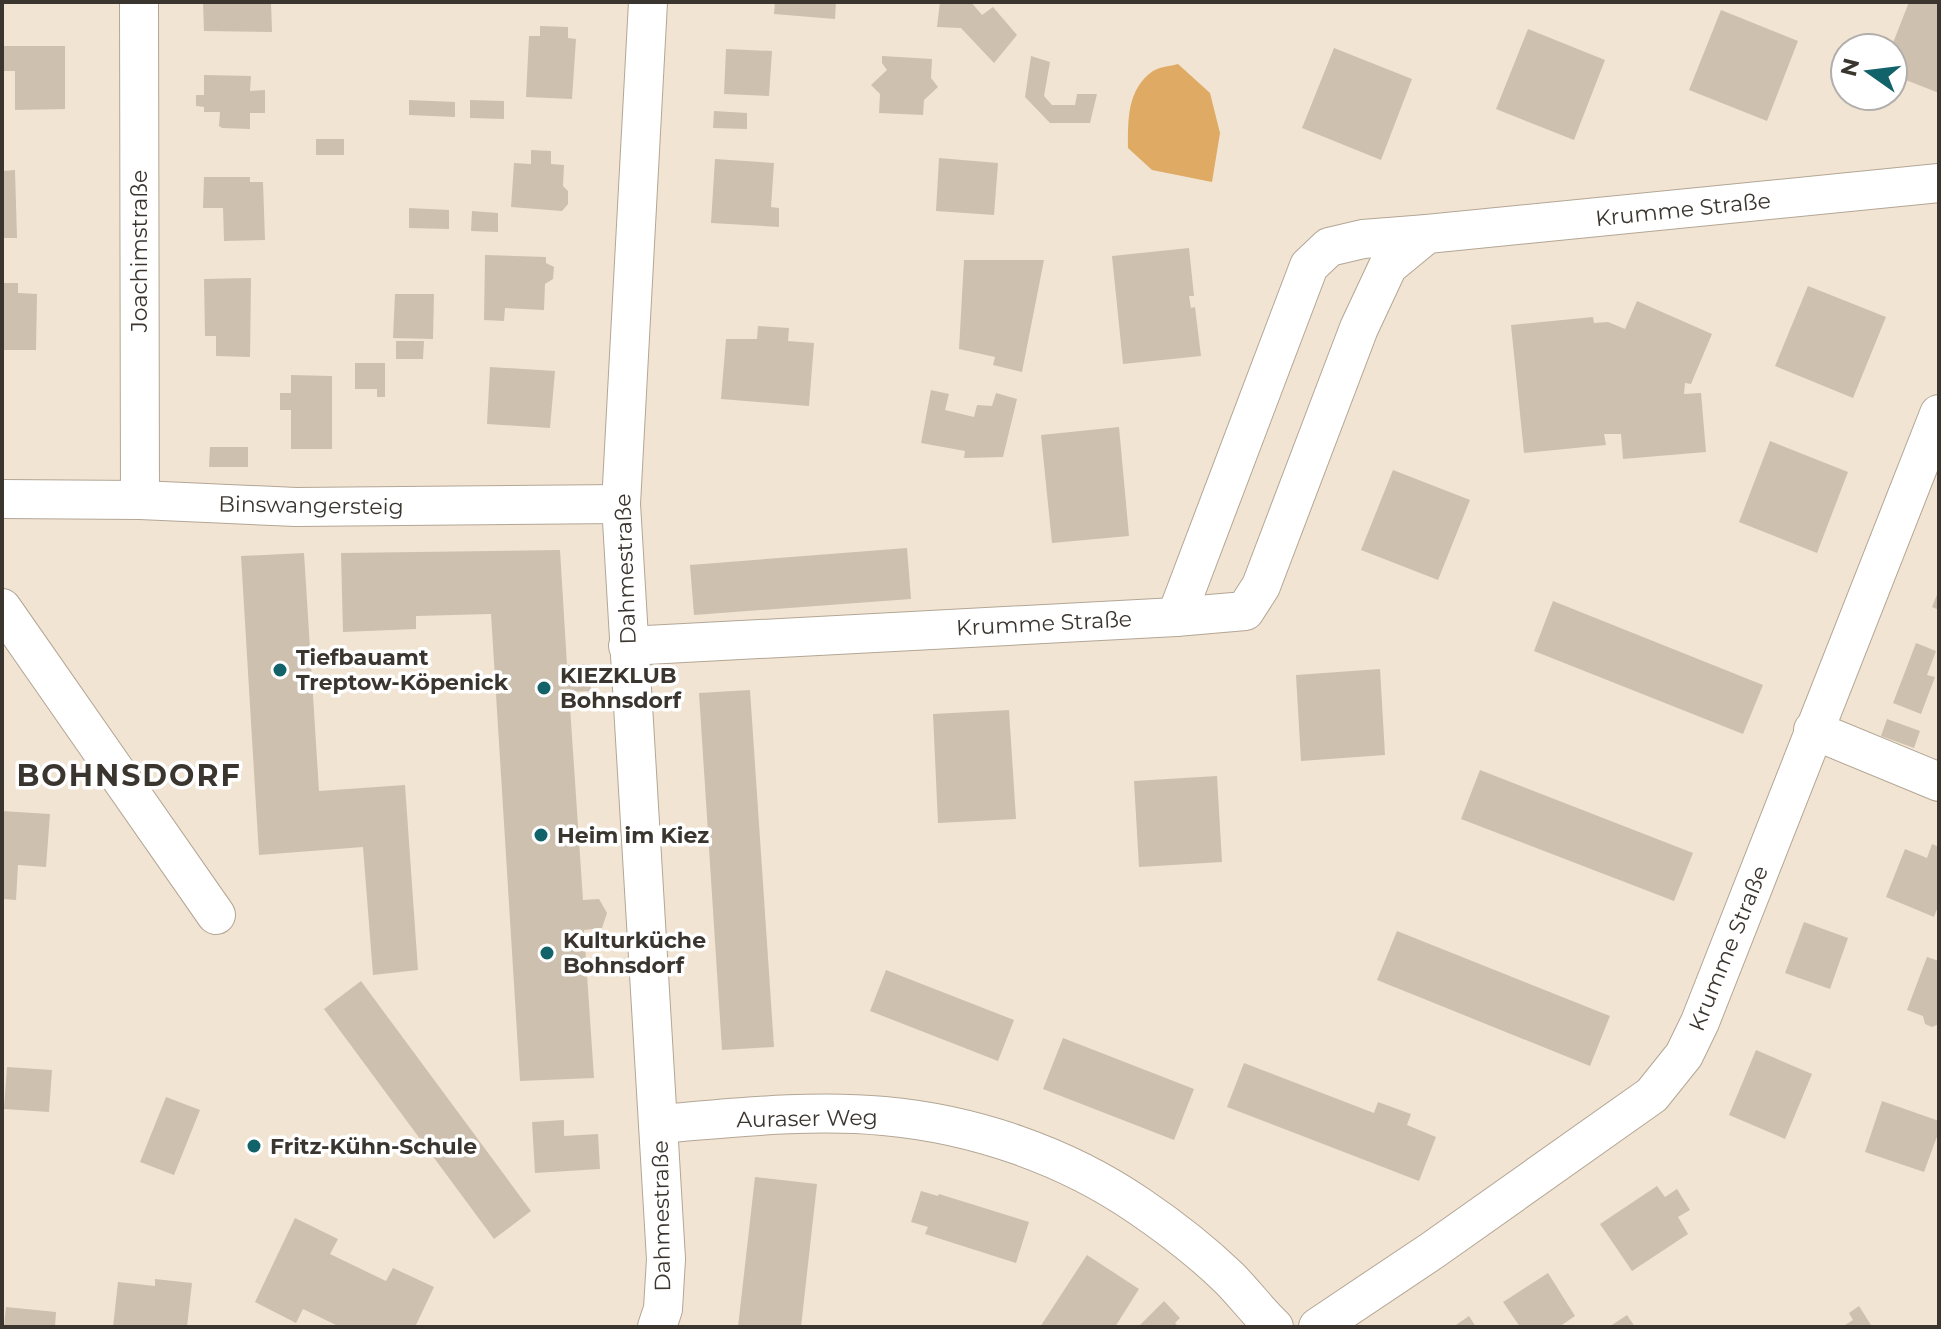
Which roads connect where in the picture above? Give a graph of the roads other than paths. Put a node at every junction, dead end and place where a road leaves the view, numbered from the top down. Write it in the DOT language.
graph roads {
  1 [pos="139,2"];
  2 [pos="648,2"];
  3 [pos="1939,183"];
  4 [pos="1427,234"];
  5 [pos="1939,414"];
  6 [pos="2,499"];
  7 [pos="140,500"];
  8 [pos="621,504"];
  9 [pos="2,608"];
  10 [pos="1176,617"];
  11 [pos="628,646"];
  12 [pos="1813,730"];
  13 [pos="1939,782"];
  14 [pos="216,915"];
  15 [pos="659,1124"];
  16 [pos="657,1327"];
  17 [pos="1274,1327"];
  18 [pos="1318,1327"];
  1 -- 7 [label="street, Joachimstraße"];
  2 -- 8 [label="street, Dahmestraße"];
  3 -- 4 [label="street, Krumme Straße"];
  4 -- 10 [label="street, Krumme Straße"];
  4 -- 10 [label="street, Krumme Straße"];
  5 -- 12 [label="street, Krumme Straße"];
  6 -- 7 [label="street, Binswangersteig"];
  7 -- 8 [label="street, Binswangersteig"];
  8 -- 11 [label="street, Dahmestraße"];
  9 -- 14 [label="street"];
  10 -- 11 [label="street, Krumme Straße"];
  11 -- 15 [label="street, Dahmestraße"];
  12 -- 13 [label="street"];
  12 -- 18 [label="street, Krumme Straße"];
  15 -- 16 [label="street, Dahmestraße"];
  15 -- 17 [label="street, Auraser Weg"];
}
